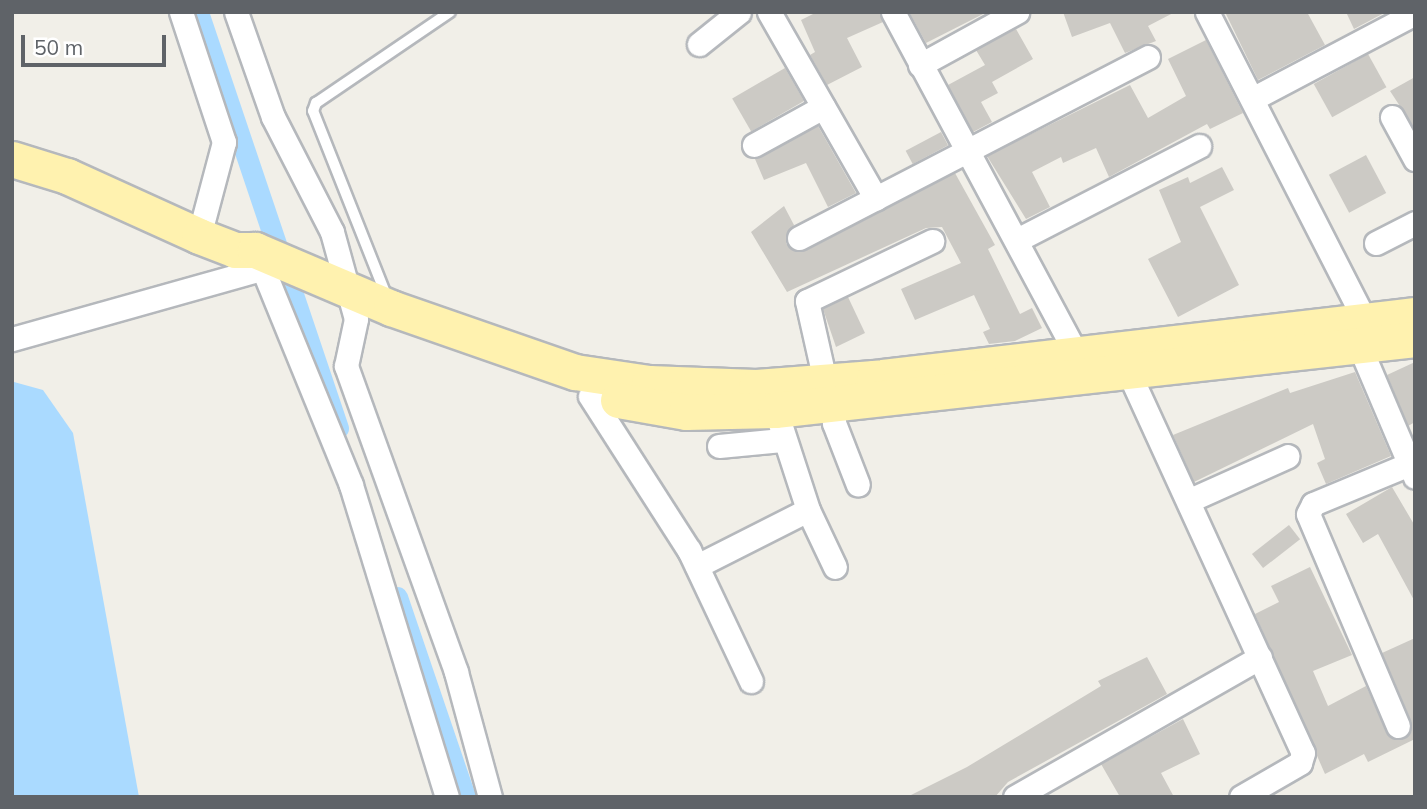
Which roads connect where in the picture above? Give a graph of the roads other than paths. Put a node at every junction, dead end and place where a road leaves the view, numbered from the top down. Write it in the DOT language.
graph roads {
  1 [pos="181,12"];
  2 [pos="236,12"];
  3 [pos="450,12"];
  4 [pos="738,12"];
  5 [pos="769,12"];
  6 [pos="893,12"];
  7 [pos="1017,12"];
  8 [pos="1207,12"];
  9 [pos="1415,13"];
  10 [pos="699,44"];
  11 [pos="1148,57"];
  12 [pos="920,65"];
  13 [pos="1254,98"];
  14 [pos="823,107"];
  15 [pos="1392,117"];
  16 [pos="754,145"];
  17 [pos="1199,146"];
  18 [pos="969,152"];
  19 [pos="12,159"];
  20 [pos="1415,159"];
  21 [pos="876,199"];
  22 [pos="1415,223"];
  23 [pos="199,236"];
  24 [pos="799,239"];
  25 [pos="1017,240"];
  26 [pos="932,241"];
  27 [pos="1376,243"];
  28 [pos="294,281"];
  29 [pos="391,307"];
  30 [pos="1415,315"];
  31 [pos="1367,337"];
  32 [pos="12,339"];
  33 [pos="1415,339"];
  34 [pos="1075,351"];
  35 [pos="1124,361"];
  36 [pos="613,392"];
  37 [pos="829,393"];
  38 [pos="775,412"];
  39 [pos="719,446"];
  40 [pos="1288,456"];
  41 [pos="1412,471"];
  42 [pos="858,485"];
  43 [pos="1190,500"];
  44 [pos="808,510"];
  45 [pos="697,566"];
  46 [pos="835,567"];
  47 [pos="1260,657"];
  48 [pos="751,681"];
  49 [pos="1398,726"];
  50 [pos="446,797"];
  51 [pos="491,797"];
  52 [pos="1015,797"];
  53 [pos="1241,797"];
  1 -- 23 [label="street"];
  2 -- 28 [label="street"];
  3 -- 29 [label="lane"];
  4 -- 10 [label="street"];
  5 -- 14 [label="street"];
  6 -- 12 [label="street"];
  7 -- 12 [label="street"];
  8 -- 13 [label="street"];
  9 -- 13 [label="street"];
  11 -- 18 [label="street"];
  12 -- 18 [label="street"];
  13 -- 31 [label="street"];
  14 -- 16 [label="street"];
  14 -- 21 [label="street"];
  15 -- 20 [label="street"];
  17 -- 25 [label="street"];
  18 -- 21 [label="street"];
  18 -- 25 [label="street"];
  19 -- 23 [label="main road"];
  21 -- 24 [label="street"];
  22 -- 27 [label="street"];
  23 -- 28 [label="main road"];
  25 -- 34 [label="street"];
  26 -- 37 [label="street"];
  28 -- 29 [label="main road"];
  28 -- 32 [label="street"];
  28 -- 36 [label="main road"];
  28 -- 50 [label="street"];
  28 -- 51 [label="street"];
  29 -- 36 [label="main road"];
  30 -- 31 [label="main road"];
  31 -- 33 [label="main road"];
  31 -- 35 [label="main road"];
  31 -- 41 [label="street"];
  34 -- 35 [label="main road"];
  34 -- 37 [label="main road"];
  35 -- 37 [label="main road"];
  35 -- 43 [label="street"];
  36 -- 38 [label="main road"];
  36 -- 45 [label="street"];
  37 -- 38 [label="main road"];
  37 -- 42 [label="street"];
  38 -- 39 [label="street"];
  38 -- 44 [label="street"];
  40 -- 43 [label="street"];
  41 -- 49 [label="street"];
  43 -- 47 [label="street"];
  44 -- 45 [label="street"];
  44 -- 46 [label="street"];
  45 -- 48 [label="street"];
  47 -- 52 [label="street"];
  47 -- 53 [label="street"];
}
